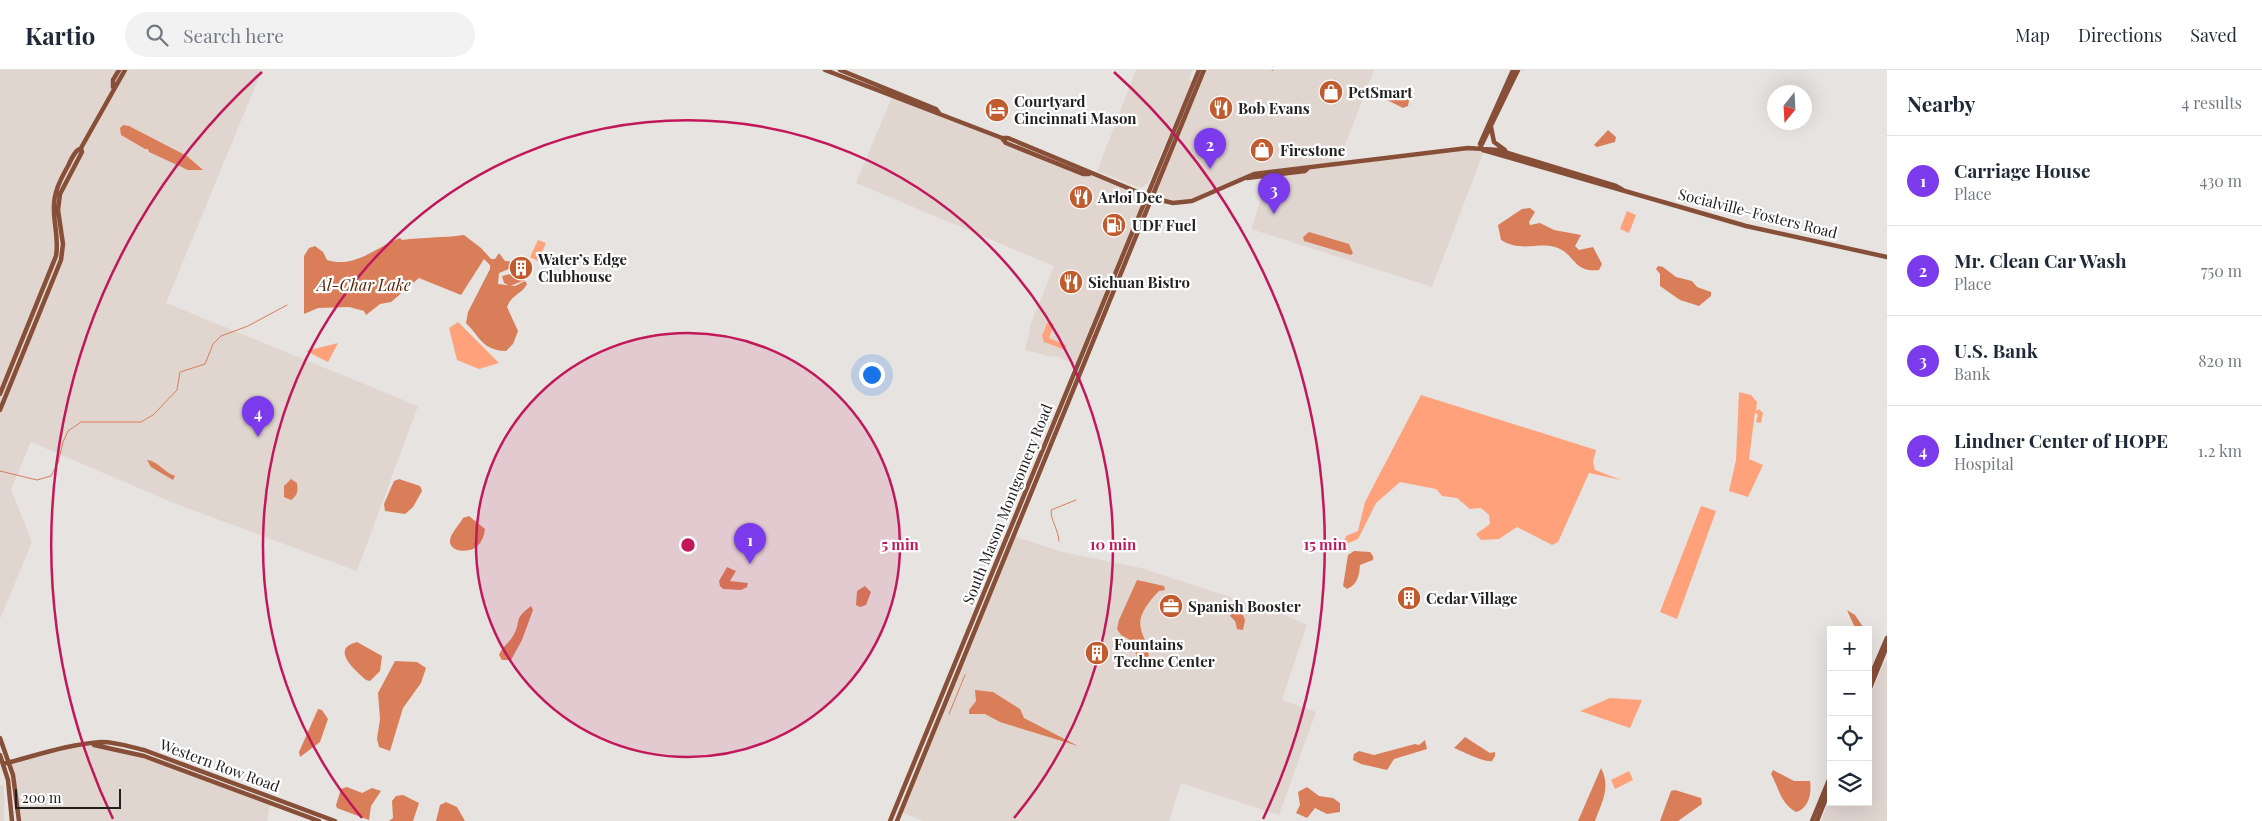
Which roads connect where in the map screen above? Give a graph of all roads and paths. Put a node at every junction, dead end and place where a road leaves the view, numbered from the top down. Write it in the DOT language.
graph roads {
  1 [pos="119,70"];
  2 [pos="125,70"];
  3 [pos="825,70"];
  4 [pos="840,70"];
  5 [pos="1199,70"];
  6 [pos="1204,70"];
  7 [pos="1513,70"];
  8 [pos="1518,70"];
  9 [pos="113,87"];
  10 [pos="939,113"];
  11 [pos="1492,125"];
  12 [pos="81,148"];
  13 [pos="1480,148"];
  14 [pos="1512,154"];
  15 [pos="1623,190"];
  16 [pos="1146,196"];
  17 [pos="1152,198"];
  18 [pos="1887,257"];
  19 [pos="0,394"];
  20 [pos="0,410"];
  21 [pos="1887,638"];
  22 [pos="1887,646"];
  23 [pos="1872,673"];
  24 [pos="1872,683"];
  25 [pos="0,738"];
  26 [pos="94,745"];
  27 [pos="0,755"];
  28 [pos="10,762"];
  29 [pos="3,764"];
  30 [pos="1827,785"];
  31 [pos="1827,796"];
  32 [pos="12,821"];
  33 [pos="18,821"];
  34 [pos="319,821"];
  35 [pos="335,821"];
  36 [pos="890,821"];
  37 [pos="897,821"];
  38 [pos="1812,821"];
  39 [pos="1817,821"];
  1 -- 9 [label="main road"];
  2 -- 9 [label="main road"];
  3 -- 10 [label="main road, Socialville–Fosters Road"];
  4 -- 10 [label="main road, Socialville–Fosters Road"];
  5 -- 16 [label="main road, South Mason Montgomery Road"];
  6 -- 17 [label="main road, South Mason Montgomery Road"];
  7 -- 13 [label="main road"];
  8 -- 11 [label="main road"];
  9 -- 12 [label="main road"];
  10 -- 16 [label="main road, Socialville–Fosters Road"];
  11 -- 13 [label="main road"];
  11 -- 14 [label="main road"];
  12 -- 19 [label="main road"];
  12 -- 20 [label="main road"];
  13 -- 14 [label="main road, Socialville–Fosters Road"];
  13 -- 15 [label="main road, Socialville–Fosters Road"];
  13 -- 17 [label="main road, Socialville–Fosters Road"];
  14 -- 15 [label="main road, Socialville–Fosters Road"];
  15 -- 18 [label="main road, Socialville–Fosters Road"];
  16 -- 17 [label="main road, Socialville–Fosters Road"];
  16 -- 36 [label="main road, South Mason Montgomery Road"];
  17 -- 37 [label="main road, South Mason Montgomery Road"];
  21 -- 23 [label="main road"];
  22 -- 24 [label="main road"];
  25 -- 28 [label="main road"];
  26 -- 28 [label="main road, Western Row Road"];
  26 -- 34 [label="main road, Western Row Road"];
  26 -- 35 [label="main road, Western Row Road"];
  27 -- 29 [label="main road"];
  28 -- 29 [label="main road, Western Row Road"];
  28 -- 33 [label="main road"];
  29 -- 32 [label="main road"];
  30 -- 38 [label="main road"];
  31 -- 39 [label="main road"];
}
